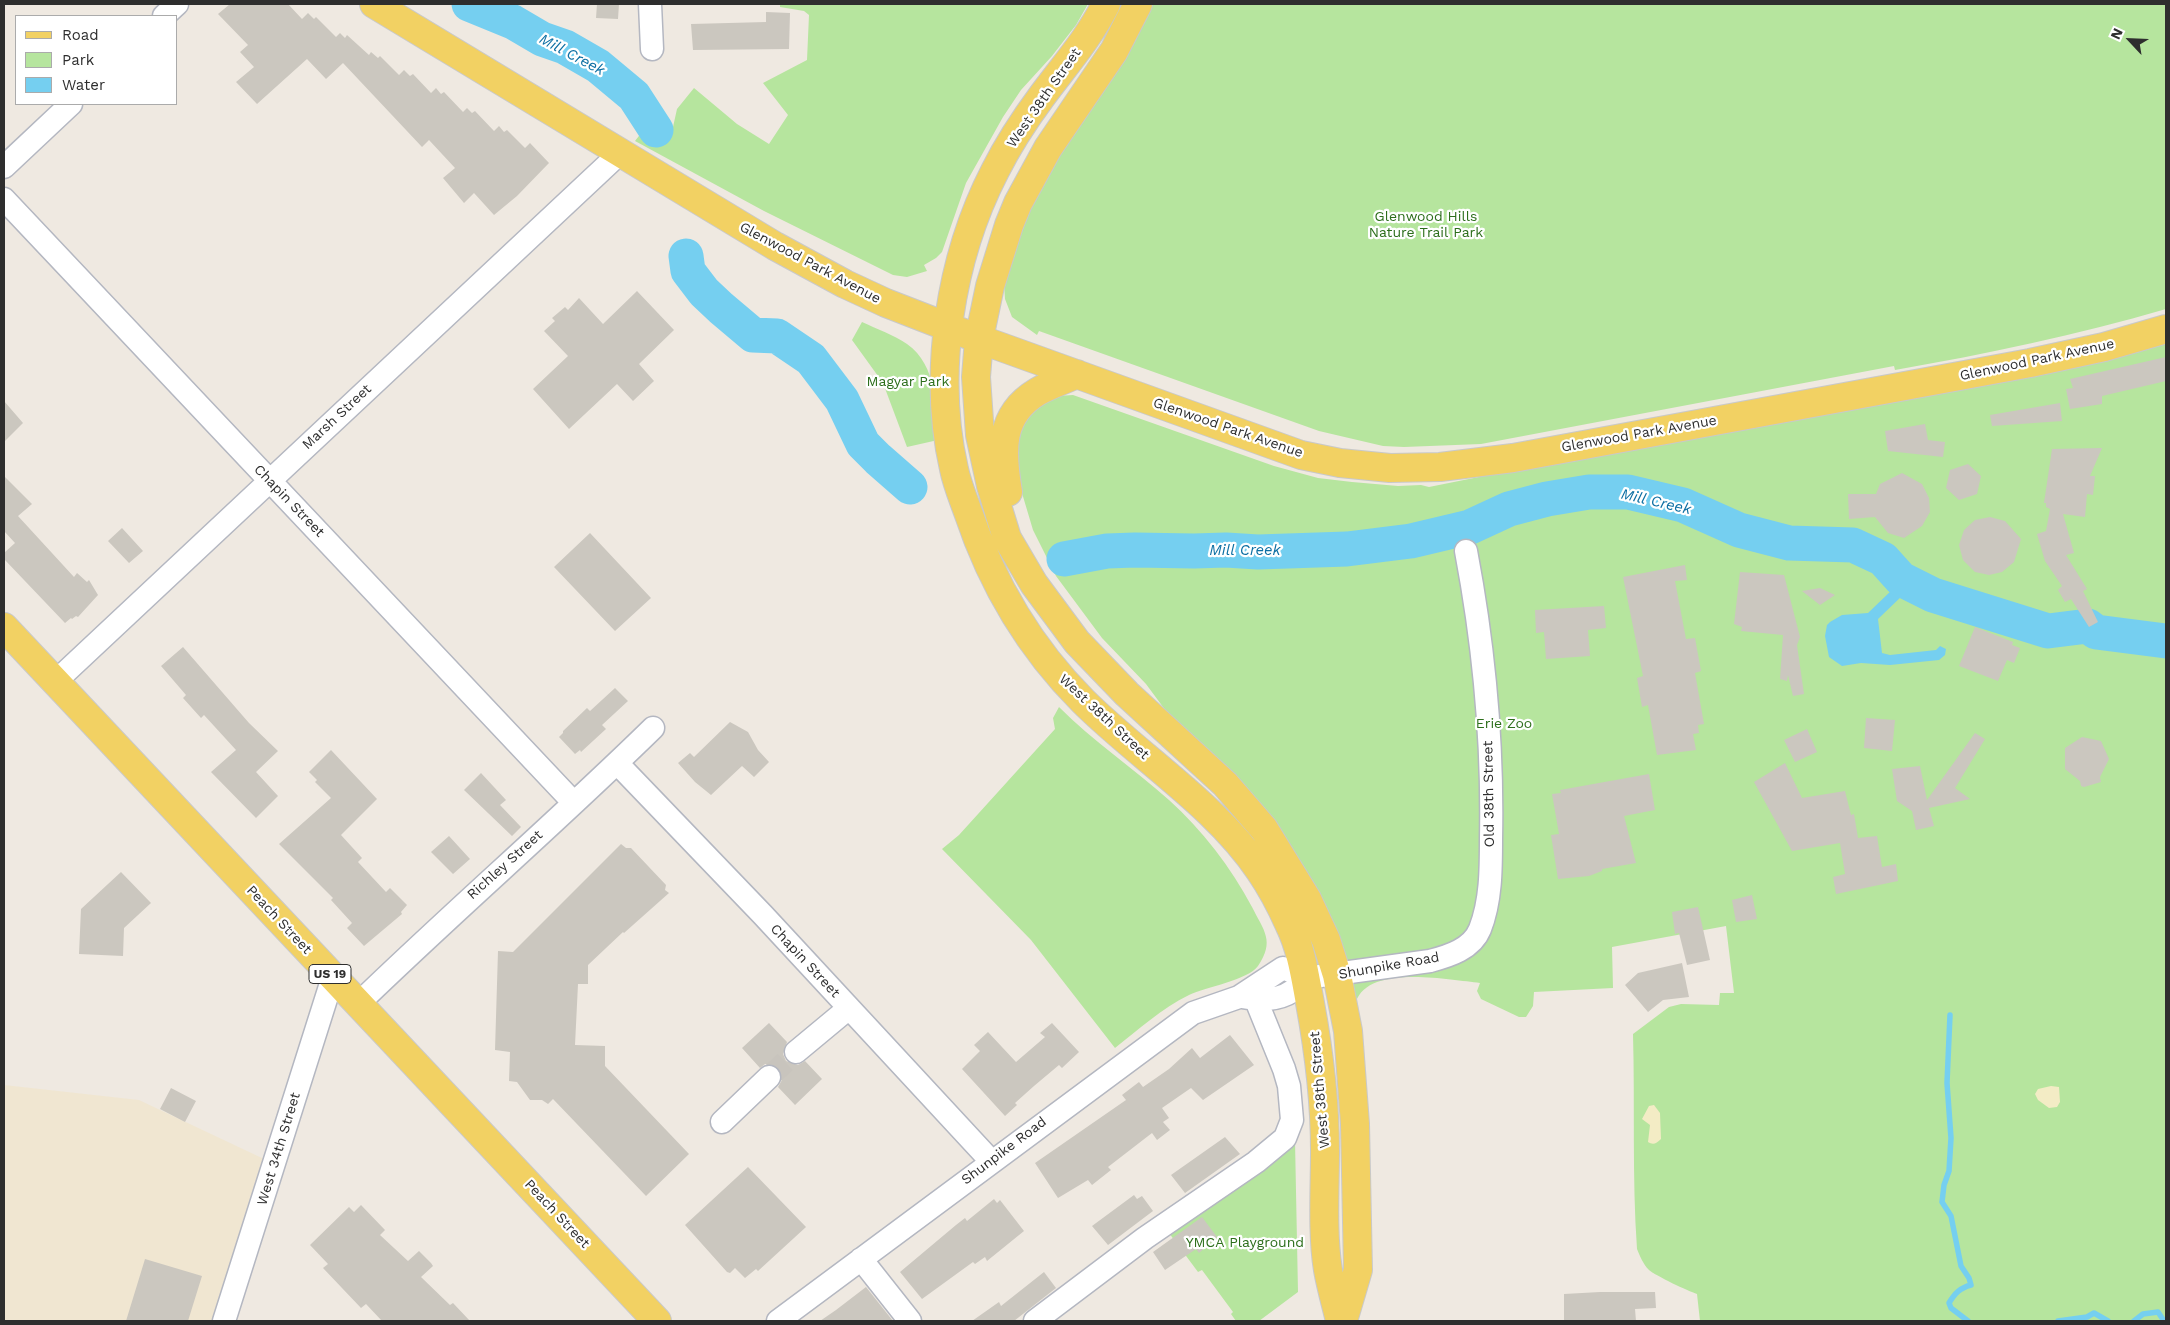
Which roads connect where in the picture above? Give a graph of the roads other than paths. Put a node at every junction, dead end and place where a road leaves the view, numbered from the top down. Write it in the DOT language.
graph roads {
  1 [pos="177,4"];
  2 [pos="374,4"];
  3 [pos="650,4"];
  4 [pos="1106,4"];
  5 [pos="1138,4"];
  6 [pos="165,15"];
  7 [pos="652,49"];
  8 [pos="70,105"];
  9 [pos="620,153"];
  10 [pos="4,166"];
  11 [pos="4,199"];
  12 [pos="949,328"];
  13 [pos="2166,329"];
  14 [pos="979,339"];
  15 [pos="1076,374"];
  16 [pos="993,434"];
  17 [pos="269,480"];
  18 [pos="1466,552"];
  19 [pos="4,627"];
  20 [pos="55,682"];
  21 [pos="653,728"];
  22 [pos="617,763"];
  23 [pos="574,803"];
  24 [pos="1470,944"];
  25 [pos="1337,975"];
  26 [pos="333,977"];
  27 [pos="1306,978"];
  28 [pos="1248,998"];
  29 [pos="358,1004"];
  30 [pos="849,1008"];
  31 [pos="796,1052"];
  32 [pos="769,1077"];
  33 [pos="722,1122"];
  34 [pos="990,1161"];
  35 [pos="861,1259"];
  36 [pos="224,1321"];
  37 [pos="657,1321"];
  38 [pos="778,1321"];
  39 [pos="910,1321"];
  40 [pos="1034,1321"];
  41 [pos="1341,1321"];
  1 -- 6 [label="street"];
  2 -- 9 [label="main road, Glenwood Park Avenue"];
  3 -- 7 [label="street"];
  4 -- 12 [label="main road, West 38th Street"];
  5 -- 14 [label="main road, West 38th Street"];
  8 -- 10 [label="street"];
  9 -- 12 [label="main road, Glenwood Park Avenue"];
  9 -- 17 [label="street, Marsh Street"];
  11 -- 17 [label="street, Chapin Street"];
  12 -- 14 [label="main road, Glenwood Park Avenue"];
  12 -- 27 [label="main road, West 38th Street"];
  13 -- 15 [label="main road, Glenwood Park Avenue"];
  14 -- 15 [label="main road, Glenwood Park Avenue"];
  14 -- 16 [label="main road, West 38th Street"];
  15 -- 16 [label="main road"];
  16 -- 25 [label="main road, West 38th Street"];
  17 -- 20 [label="street, Marsh Street"];
  17 -- 23 [label="street, Chapin Street"];
  18 -- 24 [label="street, Old 38th Street"];
  19 -- 20 [label="main road, Peach Street / US 19"];
  20 -- 26 [label="main road, Peach Street / US 19"];
  21 -- 22 [label="street, Richley Street"];
  22 -- 23 [label="street, Richley Street"];
  22 -- 30 [label="street, Chapin Street"];
  23 -- 29 [label="street, Richley Street"];
  24 -- 25 [label="street, Shunpike Road"];
  25 -- 27 [label="street, Shunpike Road"];
  25 -- 41 [label="main road, West 38th Street"];
  26 -- 29 [label="main road, Peach Street / US 19"];
  26 -- 36 [label="street, West 34th Street"];
  27 -- 28 [label="street, Shunpike Road"];
  27 -- 41 [label="main road, West 38th Street"];
  28 -- 34 [label="street, Shunpike Road"];
  28 -- 40 [label="street"];
  29 -- 37 [label="main road, Peach Street / US 19"];
  30 -- 31 [label="street"];
  30 -- 34 [label="street, Chapin Street"];
  32 -- 33 [label="street"];
  34 -- 35 [label="street, Shunpike Road"];
  35 -- 38 [label="street, Shunpike Road"];
  35 -- 39 [label="street"];
}
